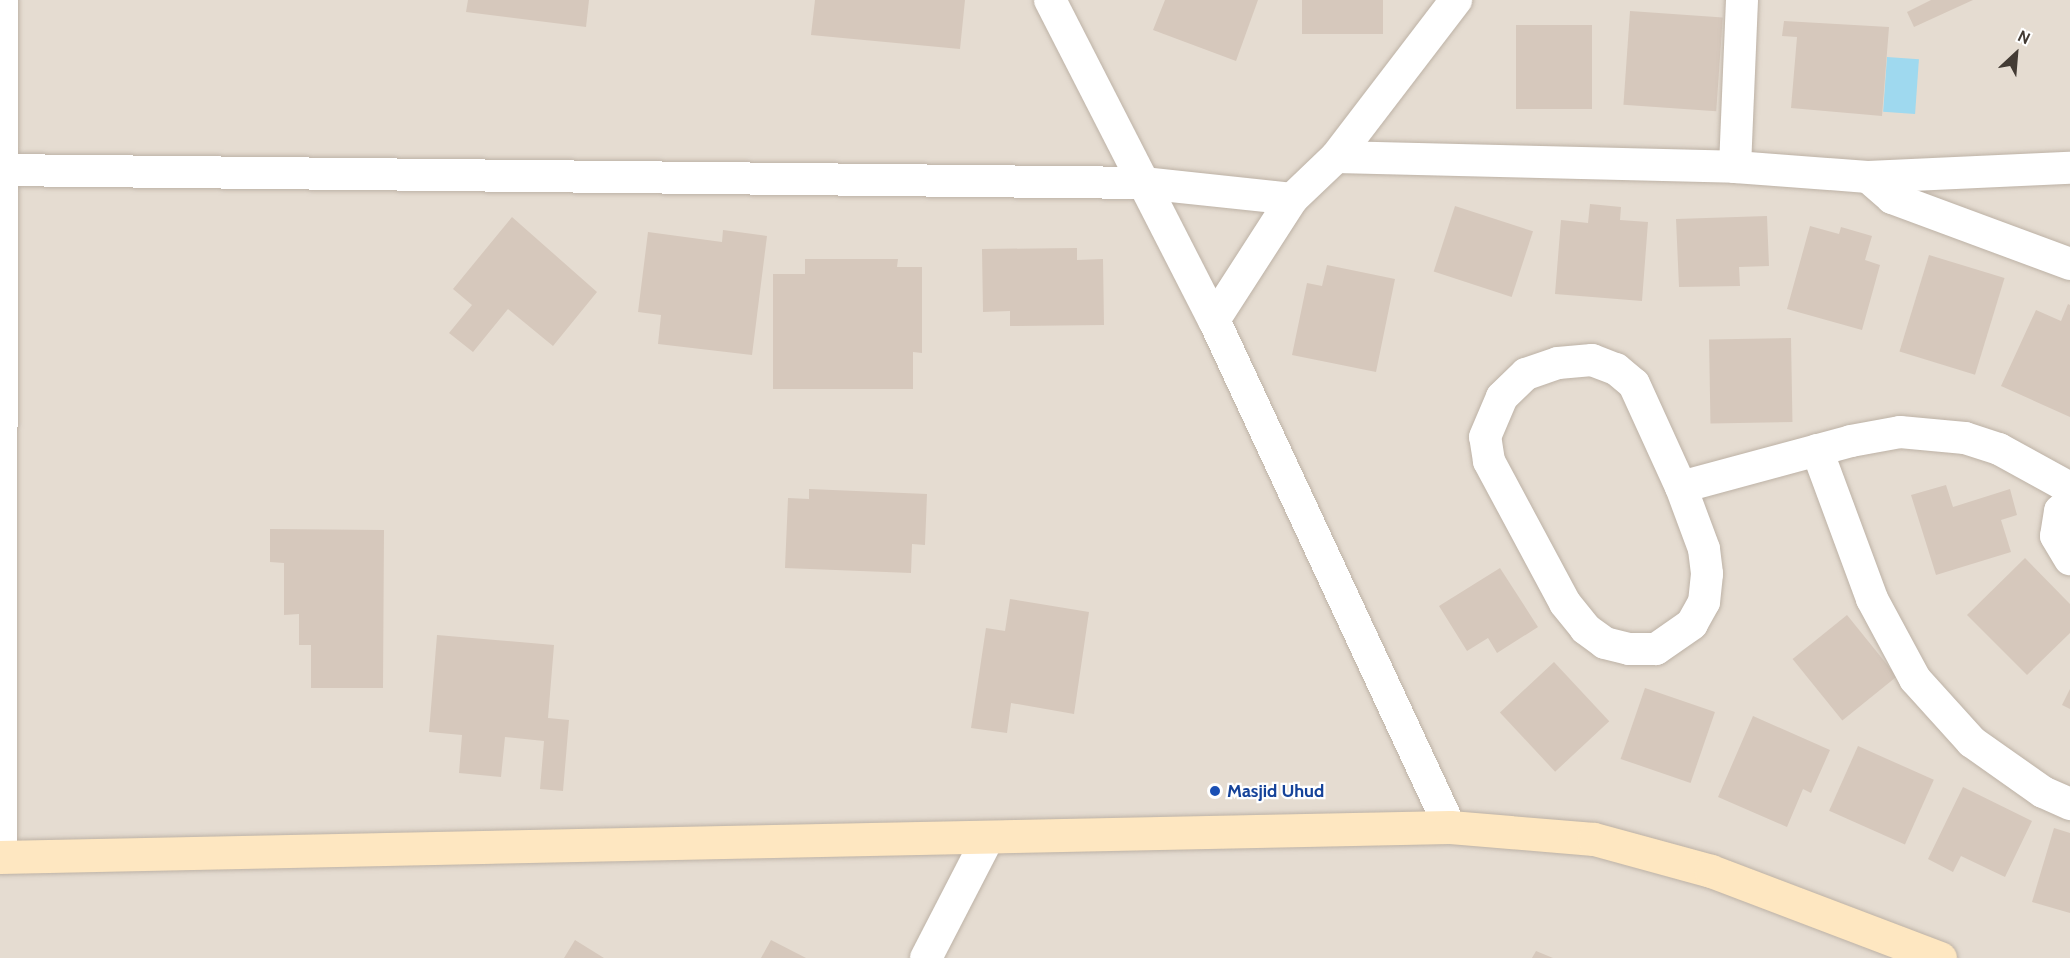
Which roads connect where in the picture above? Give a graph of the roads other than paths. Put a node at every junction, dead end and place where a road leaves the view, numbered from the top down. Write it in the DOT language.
graph roads {
  1 [pos="2,0"];
  2 [pos="1050,0"];
  3 [pos="1456,0"];
  4 [pos="1742,0"];
  5 [pos="1336,157"];
  6 [pos="1735,167"];
  7 [pos="2070,168"];
  8 [pos="1,170"];
  9 [pos="1868,177"];
  10 [pos="1143,183"];
  11 [pos="1292,199"];
  12 [pos="2070,264"];
  13 [pos="1214,320"];
  14 [pos="1817,450"];
  15 [pos="1681,487"];
  16 [pos="2070,488"];
  17 [pos="2070,502"];
  18 [pos="2070,559"];
  19 [pos="2070,804"];
  20 [pos="1450,827"];
  21 [pos="987,840"];
  22 [pos="1,857"];
  23 [pos="926,958"];
  24 [pos="1940,958"];
  1 -- 8 [label="street"];
  2 -- 10 [label="street"];
  3 -- 5 [label="street"];
  4 -- 6 [label="street"];
  5 -- 6 [label="street"];
  5 -- 11 [label="street"];
  6 -- 9 [label="street"];
  7 -- 9 [label="street"];
  8 -- 10 [label="street"];
  8 -- 22 [label="street"];
  9 -- 12 [label="street"];
  10 -- 11 [label="street"];
  10 -- 13 [label="street"];
  11 -- 13 [label="street"];
  13 -- 20 [label="street"];
  14 -- 15 [label="street"];
  14 -- 16 [label="street"];
  14 -- 19 [label="street"];
  15 -- 15 [label="street"];
  17 -- 18 [label="street"];
  20 -- 21 [label="main road"];
  20 -- 24 [label="main road"];
  21 -- 22 [label="main road"];
  21 -- 23 [label="street"];
}
